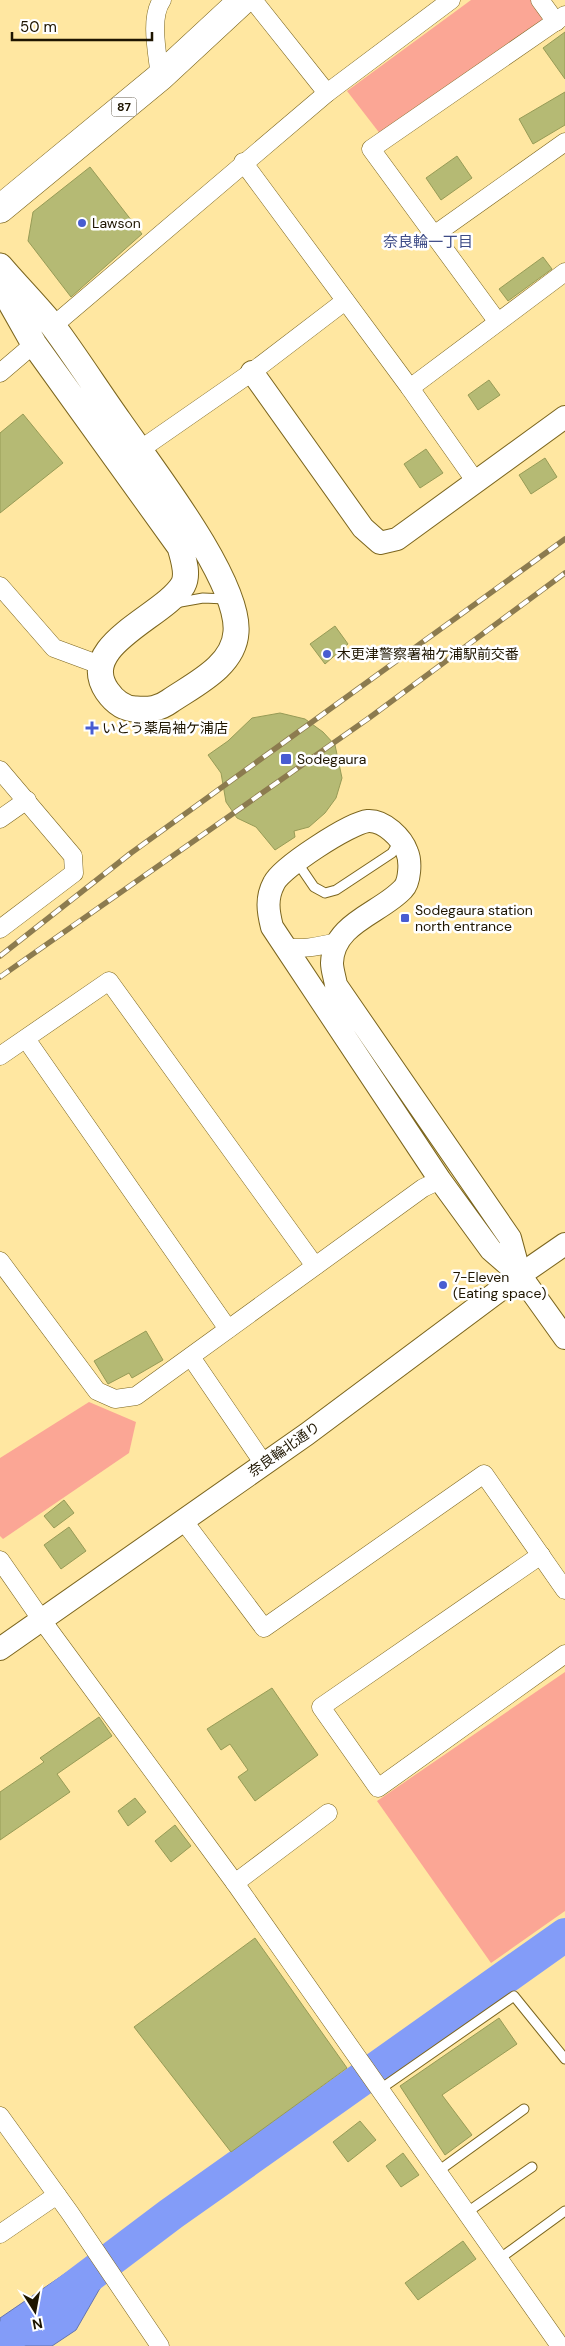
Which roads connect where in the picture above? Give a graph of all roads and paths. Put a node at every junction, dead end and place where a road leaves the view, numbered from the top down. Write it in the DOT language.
graph roads {
  1 [pos="162,0"];
  2 [pos="243,0"];
  3 [pos="253,0"];
  4 [pos="451,0"];
  5 [pos="540,0"];
  6 [pos="560,19"];
  7 [pos="160,77"];
  8 [pos="327,93"];
  9 [pos="565,142"];
  10 [pos="243,162"];
  11 [pos="0,209"];
  12 [pos="434,235"];
  13 [pos="0,266"];
  14 [pos="565,272"];
  15 [pos="0,284"];
  16 [pos="345,301"];
  17 [pos="497,322"];
  18 [pos="53,326"];
  19 [pos="34,344"];
  20 [pos="252,372"];
  21 [pos="0,373"];
  22 [pos="410,388"];
  23 [pos="565,417"];
  24 [pos="130,457"];
  25 [pos="476,482"];
  26 [pos="0,586"];
  27 [pos="231,600"];
  28 [pos="167,604"];
  29 [pos="100,666"];
  30 [pos="0,770"];
  31 [pos="27,800"];
  32 [pos="0,819"];
  33 [pos="400,839"];
  34 [pos="297,861"];
  35 [pos="0,929"];
  36 [pos="338,942"];
  37 [pos="284,946"];
  38 [pos="26,1039"];
  39 [pos="0,1056"];
  40 [pos="440,1180"];
  41 [pos="565,1244"];
  42 [pos="0,1261"];
  43 [pos="315,1266"];
  44 [pos="520,1276"];
  45 [pos="228,1329"];
  46 [pos="565,1338"];
  47 [pos="190,1356"];
  48 [pos="264,1464"];
  49 [pos="183,1520"];
  50 [pos="541,1555"];
  51 [pos="0,1560"];
  52 [pos="565,1590"];
  53 [pos="41,1619"];
  54 [pos="0,1649"];
  55 [pos="565,1654"];
  56 [pos="328,1813"];
  57 [pos="235,1884"];
  58 [pos="565,2059"];
  59 [pos="379,2090"];
  60 [pos="524,2109"];
  61 [pos="0,2116"];
  62 [pos="532,2167"];
  63 [pos="437,2172"];
  64 [pos="57,2195"];
  65 [pos="565,2211"];
  66 [pos="466,2213"];
  67 [pos="0,2234"];
  68 [pos="499,2259"];
  69 [pos="160,2346"];
  70 [pos="560,2346"];
  1 -- 7 [label="street"];
  2 -- 7 [label="main road, 87"];
  3 -- 8 [label="street"];
  4 -- 8 [label="street"];
  5 -- 6 [label="street"];
  6 -- 12 [label="street"];
  7 -- 11 [label="main road, 87"];
  8 -- 10 [label="street"];
  9 -- 12 [label="street"];
  10 -- 16 [label="street"];
  10 -- 18 [label="street"];
  12 -- 17 [label="street"];
  13 -- 18 [label="main road"];
  14 -- 17 [label="street"];
  15 -- 19 [label="main road"];
  16 -- 20 [label="street"];
  16 -- 22 [label="street"];
  17 -- 22 [label="street"];
  18 -- 24 [label="main road"];
  19 -- 21 [label="street"];
  19 -- 24 [label="main road"];
  20 -- 24 [label="street"];
  20 -- 25 [label="street"];
  22 -- 25 [label="street"];
  23 -- 25 [label="street"];
  24 -- 27 [label="main road"];
  24 -- 28 [label="main road"];
  26 -- 29 [label="street"];
  27 -- 28 [label="lane"];
  27 -- 29 [label="main road"];
  28 -- 29 [label="main road"];
  30 -- 31 [label="street"];
  31 -- 32 [label="street"];
  31 -- 35 [label="street"];
  33 -- 34 [label="street"];
  33 -- 34 [label="lane"];
  33 -- 36 [label="street"];
  34 -- 37 [label="street"];
  36 -- 37 [label="street"];
  36 -- 44 [label="street"];
  37 -- 40 [label="street"];
  38 -- 39 [label="street"];
  38 -- 43 [label="street"];
  38 -- 45 [label="street"];
  40 -- 43 [label="street"];
  40 -- 44 [label="street"];
  41 -- 44 [label="street, 奈良輪北通り"];
  42 -- 47 [label="street"];
  43 -- 45 [label="street"];
  44 -- 46 [label="street"];
  44 -- 48 [label="street, 奈良輪北通り"];
  45 -- 47 [label="street"];
  47 -- 48 [label="street"];
  48 -- 49 [label="street, 奈良輪北通り"];
  49 -- 50 [label="street"];
  49 -- 53 [label="street, 奈良輪北通り"];
  50 -- 52 [label="street"];
  50 -- 55 [label="street"];
  51 -- 53 [label="street"];
  53 -- 54 [label="street, 奈良輪北通り"];
  53 -- 57 [label="street"];
  56 -- 57 [label="street"];
  57 -- 59 [label="street"];
  58 -- 59 [label="lane"];
  59 -- 63 [label="street"];
  60 -- 63 [label="lane"];
  61 -- 64 [label="street"];
  62 -- 66 [label="lane"];
  63 -- 66 [label="street"];
  64 -- 67 [label="street"];
  64 -- 69 [label="street"];
  65 -- 68 [label="lane"];
  66 -- 68 [label="street"];
  68 -- 70 [label="street"];
}
